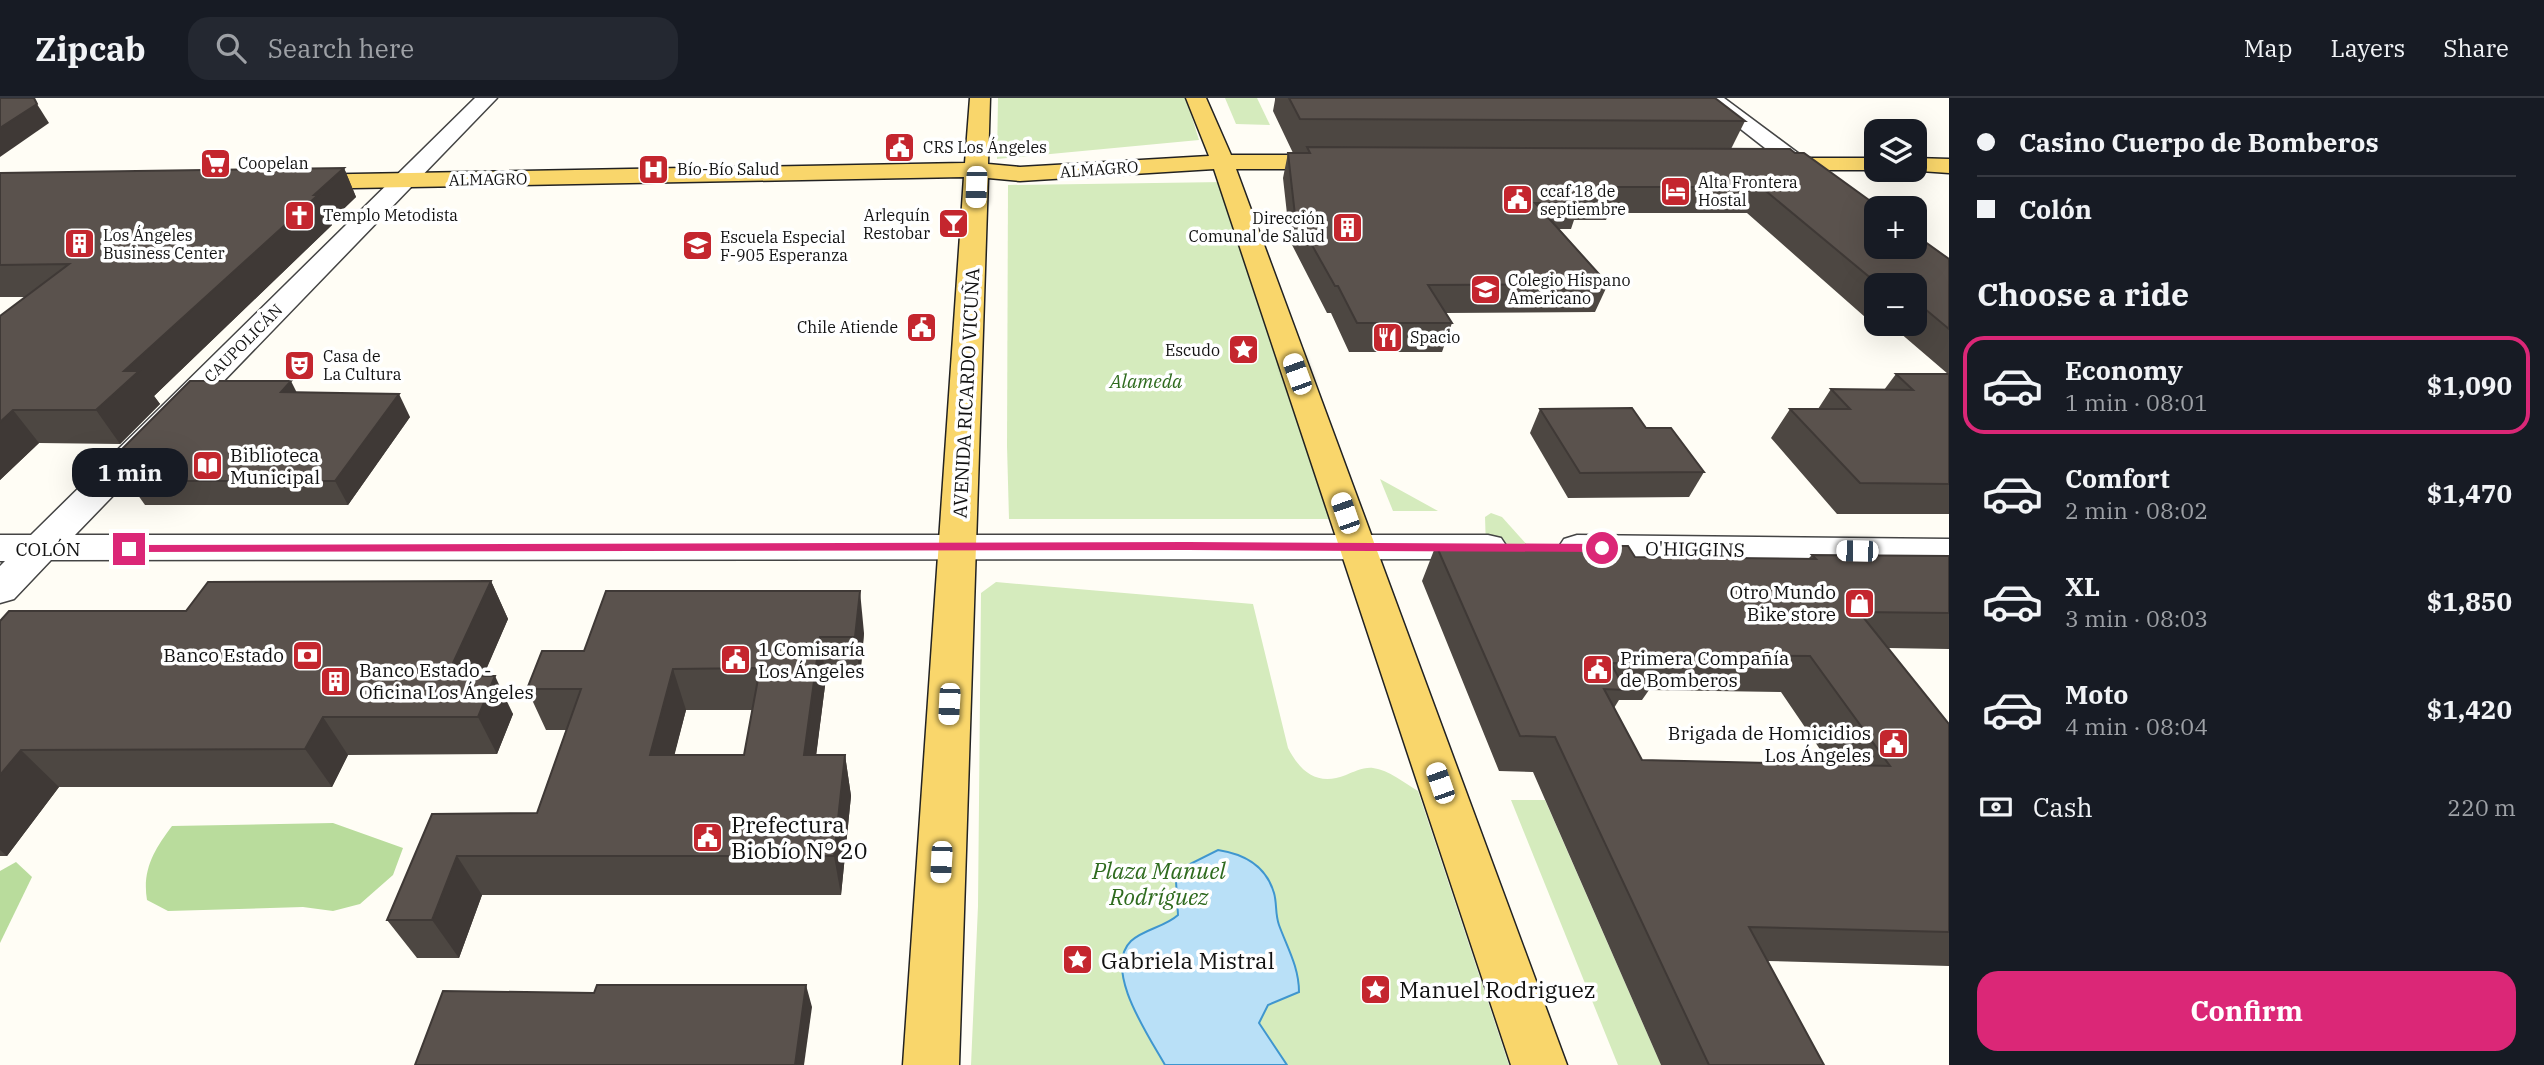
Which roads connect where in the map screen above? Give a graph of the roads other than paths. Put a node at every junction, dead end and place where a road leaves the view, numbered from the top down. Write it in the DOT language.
graph roads {
  1 [pos="487,98"];
  2 [pos="980,98"];
  3 [pos="1196,98"];
  4 [pos="1711,98"];
  5 [pos="1219,152"];
  6 [pos="1357,162"];
  7 [pos="1754,164"];
  8 [pos="1799,165"];
  9 [pos="1864,165"];
  10 [pos="1927,166"];
  11 [pos="1949,166"];
  12 [pos="976,170"];
  13 [pos="405,180"];
  14 [pos="268,183"];
  15 [pos="1864,214"];
  16 [pos="957,546"];
  17 [pos="1356,546"];
  18 [pos="0,548"];
  19 [pos="38,549"];
  20 [pos="1949,552"];
  21 [pos="0,589"];
  22 [pos="931,1065"];
  23 [pos="1539,1065"];
  1 -- 13 [label="street, CAUPOLICÁN"];
  2 -- 12 [label="main road, AVENIDA RICARDO VICUÑA"];
  3 -- 5 [label="main road"];
  4 -- 8 [label="street"];
  5 -- 6 [label="main road, ALMAGRO"];
  5 -- 12 [label="main road, ALMAGRO"];
  5 -- 17 [label="main road"];
  7 -- 8 [label="main road"];
  8 -- 9 [label="main road"];
  8 -- 15 [label="street"];
  10 -- 11 [label="main road"];
  12 -- 13 [label="main road, ALMAGRO"];
  12 -- 16 [label="main road, AVENIDA RICARDO VICUÑA"];
  13 -- 14 [label="main road, ALMAGRO"];
  13 -- 19 [label="street, CAUPOLICÁN"];
  16 -- 17 [label="street, COLÓN"];
  16 -- 19 [label="street, COLÓN"];
  16 -- 22 [label="main road, AVENIDA RICARDO VICUÑA"];
  17 -- 20 [label="street, O'HIGGINS"];
  17 -- 23 [label="main road"];
  18 -- 19 [label="street, COLÓN"];
  19 -- 21 [label="street, CAUPOLICÁN"];
}
